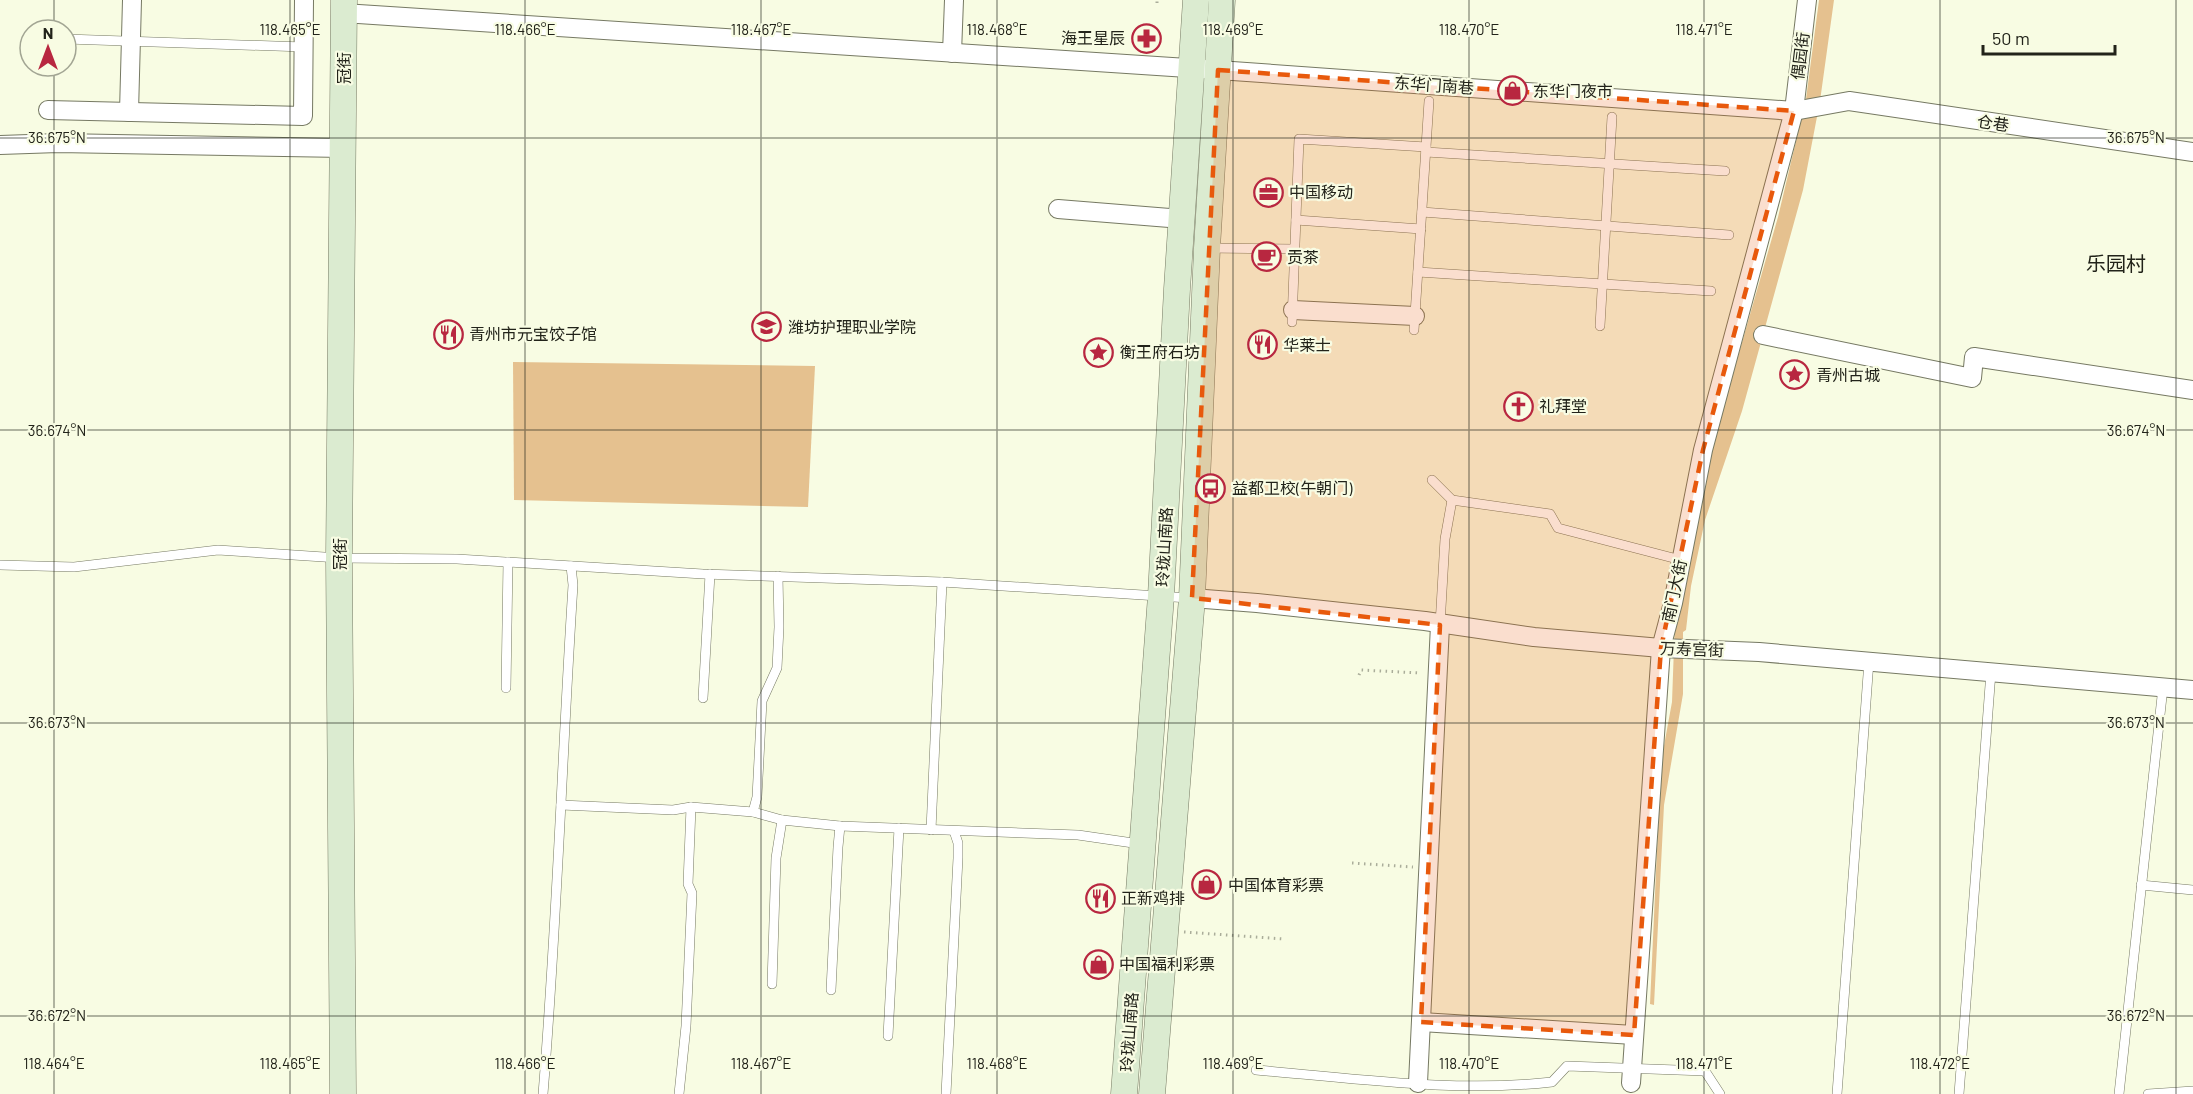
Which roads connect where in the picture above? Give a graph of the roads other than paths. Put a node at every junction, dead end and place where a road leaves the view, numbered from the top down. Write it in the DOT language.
graph roads {
  1 [pos="132,0"];
  2 [pos="304,0"];
  3 [pos="954,0"];
  4 [pos="1196,0"];
  5 [pos="1222,0"];
  6 [pos="1807,0"];
  7 [pos="344,7"];
  8 [pos="78,39"];
  9 [pos="131,41"];
  10 [pos="304,47"];
  11 [pos="952,53"];
  12 [pos="1192,68"];
  13 [pos="1218,70"];
  14 [pos="1429,102"];
  15 [pos="48,110"];
  16 [pos="1794,111"];
  17 [pos="129,112"];
  18 [pos="1612,117"];
  19 [pos="0,145"];
  20 [pos="344,148"];
  21 [pos="1426,150"];
  22 [pos="2193,152"];
  23 [pos="1609,164"];
  24 [pos="1725,171"];
  25 [pos="1058,209"];
  26 [pos="1422,212"];
  27 [pos="1182,219"];
  28 [pos="1296,220"];
  29 [pos="1606,226"];
  30 [pos="1421,228"];
  31 [pos="1729,235"];
  32 [pos="1207,248"];
  33 [pos="1295,249"];
  34 [pos="1418,272"];
  35 [pos="1604,284"];
  36 [pos="1710,291"];
  37 [pos="1292,316"];
  38 [pos="1415,323"];
  39 [pos="1600,326"];
  40 [pos="1763,335"];
  41 [pos="2193,390"];
  42 [pos="1432,480"];
  43 [pos="1452,500"];
  44 [pos="339,558"];
  45 [pos="1681,560"];
  46 [pos="508,562"];
  47 [pos="0,565"];
  48 [pos="572,566"];
  49 [pos="710,574"];
  50 [pos="778,576"];
  51 [pos="942,582"];
  52 [pos="1161,596"];
  53 [pos="1192,598"];
  54 [pos="1440,625"];
  55 [pos="1661,648"];
  56 [pos="1869,661"];
  57 [pos="1991,671"];
  58 [pos="2163,687"];
  59 [pos="506,688"];
  60 [pos="2193,690"];
  61 [pos="704,698"];
  62 [pos="561,805"];
  63 [pos="692,807"];
  64 [pos="753,812"];
  65 [pos="782,820"];
  66 [pos="840,826"];
  67 [pos="899,828"];
  68 [pos="931,830"];
  69 [pos="954,831"];
  70 [pos="1143,845"];
  71 [pos="2141,885"];
  72 [pos="2193,890"];
  73 [pos="772,984"];
  74 [pos="831,990"];
  75 [pos="1421,1022"];
  76 [pos="1634,1035"];
  77 [pos="888,1036"];
  78 [pos="1256,1070"];
  79 [pos="1631,1076"];
  80 [pos="1418,1083"];
  81 [pos="2193,1091"];
  82 [pos="343,1094"];
  83 [pos="543,1094"];
  84 [pos="679,1094"];
  85 [pos="946,1094"];
  86 [pos="1124,1094"];
  87 [pos="1152,1094"];
  88 [pos="1720,1094"];
  89 [pos="1837,1094"];
  90 [pos="1959,1094"];
  91 [pos="2119,1094"];
  92 [pos="2148,1094"];
  1 -- 9 [label="street"];
  2 -- 10 [label="street"];
  3 -- 11 [label="street"];
  4 -- 12 [label="main road, 玲珑山南路"];
  5 -- 13 [label="main road, 玲珑山南路"];
  6 -- 16 [label="street, 偶园街"];
  7 -- 11 [label="street, 东华门南巷"];
  7 -- 20 [label="main road, 冠街"];
  8 -- 9 [label="lane"];
  9 -- 10 [label="lane"];
  9 -- 17 [label="street"];
  10 -- 17 [label="street"];
  11 -- 12 [label="street, 东华门南巷"];
  12 -- 13 [label="street, 东华门南巷"];
  12 -- 27 [label="main road, 玲珑山南路"];
  13 -- 16 [label="street, 东华门南巷"];
  13 -- 32 [label="main road, 玲珑山南路"];
  14 -- 21 [label="lane"];
  15 -- 17 [label="street"];
  16 -- 22 [label="street, 仓巷"];
  16 -- 45 [label="street, 南门大街"];
  18 -- 23 [label="lane"];
  19 -- 20 [label="street"];
  20 -- 44 [label="main road, 冠街"];
  21 -- 23 [label="lane"];
  21 -- 26 [label="lane"];
  21 -- 28 [label="lane"];
  23 -- 24 [label="lane"];
  23 -- 29 [label="lane"];
  25 -- 27 [label="street"];
  26 -- 29 [label="lane"];
  26 -- 30 [label="lane"];
  27 -- 52 [label="main road, 玲珑山南路"];
  28 -- 30 [label="lane"];
  28 -- 33 [label="lane"];
  29 -- 31 [label="lane"];
  29 -- 35 [label="lane"];
  30 -- 34 [label="lane"];
  32 -- 33 [label="lane"];
  32 -- 53 [label="main road, 玲珑山南路"];
  33 -- 37 [label="lane"];
  34 -- 35 [label="lane"];
  34 -- 38 [label="lane"];
  35 -- 36 [label="lane"];
  35 -- 39 [label="lane"];
  37 -- 38 [label="street"];
  40 -- 41 [label="street"];
  42 -- 43 [label="lane"];
  43 -- 45 [label="lane"];
  43 -- 54 [label="lane"];
  44 -- 46 [label="lane"];
  44 -- 47 [label="lane"];
  44 -- 82 [label="main road, 冠街"];
  45 -- 55 [label="street, 南门大街"];
  46 -- 48 [label="lane"];
  46 -- 59 [label="lane"];
  48 -- 49 [label="lane"];
  48 -- 62 [label="lane"];
  49 -- 50 [label="lane"];
  49 -- 61 [label="lane"];
  50 -- 51 [label="lane"];
  50 -- 64 [label="lane"];
  51 -- 52 [label="lane"];
  51 -- 68 [label="lane"];
  52 -- 53 [label="lane"];
  52 -- 70 [label="main road, 玲珑山南路"];
  53 -- 54 [label="street, 万寿宫街"];
  53 -- 87 [label="main road, 玲珑山南路"];
  54 -- 55 [label="street, 万寿宫街"];
  54 -- 75 [label="street"];
  55 -- 56 [label="street, 万寿宫街"];
  55 -- 76 [label="street, 南门大街"];
  56 -- 57 [label="street, 万寿宫街"];
  56 -- 89 [label="lane"];
  57 -- 58 [label="street, 万寿宫街"];
  57 -- 90 [label="lane"];
  58 -- 60 [label="street, 万寿宫街"];
  58 -- 71 [label="lane"];
  62 -- 63 [label="lane"];
  62 -- 83 [label="lane"];
  63 -- 64 [label="lane"];
  63 -- 84 [label="lane"];
  64 -- 65 [label="lane"];
  65 -- 66 [label="lane"];
  65 -- 73 [label="lane"];
  66 -- 67 [label="lane"];
  66 -- 74 [label="lane"];
  67 -- 68 [label="lane"];
  67 -- 77 [label="lane"];
  68 -- 69 [label="lane"];
  69 -- 70 [label="lane"];
  69 -- 85 [label="lane"];
  70 -- 86 [label="main road, 玲珑山南路"];
  71 -- 72 [label="lane"];
  71 -- 91 [label="lane"];
  75 -- 76 [label="street"];
  75 -- 80 [label="street"];
  76 -- 79 [label="street, 南门大街"];
  78 -- 80 [label="lane"];
  79 -- 80 [label="lane"];
  79 -- 88 [label="lane"];
  81 -- 92 [label="lane"];
}
